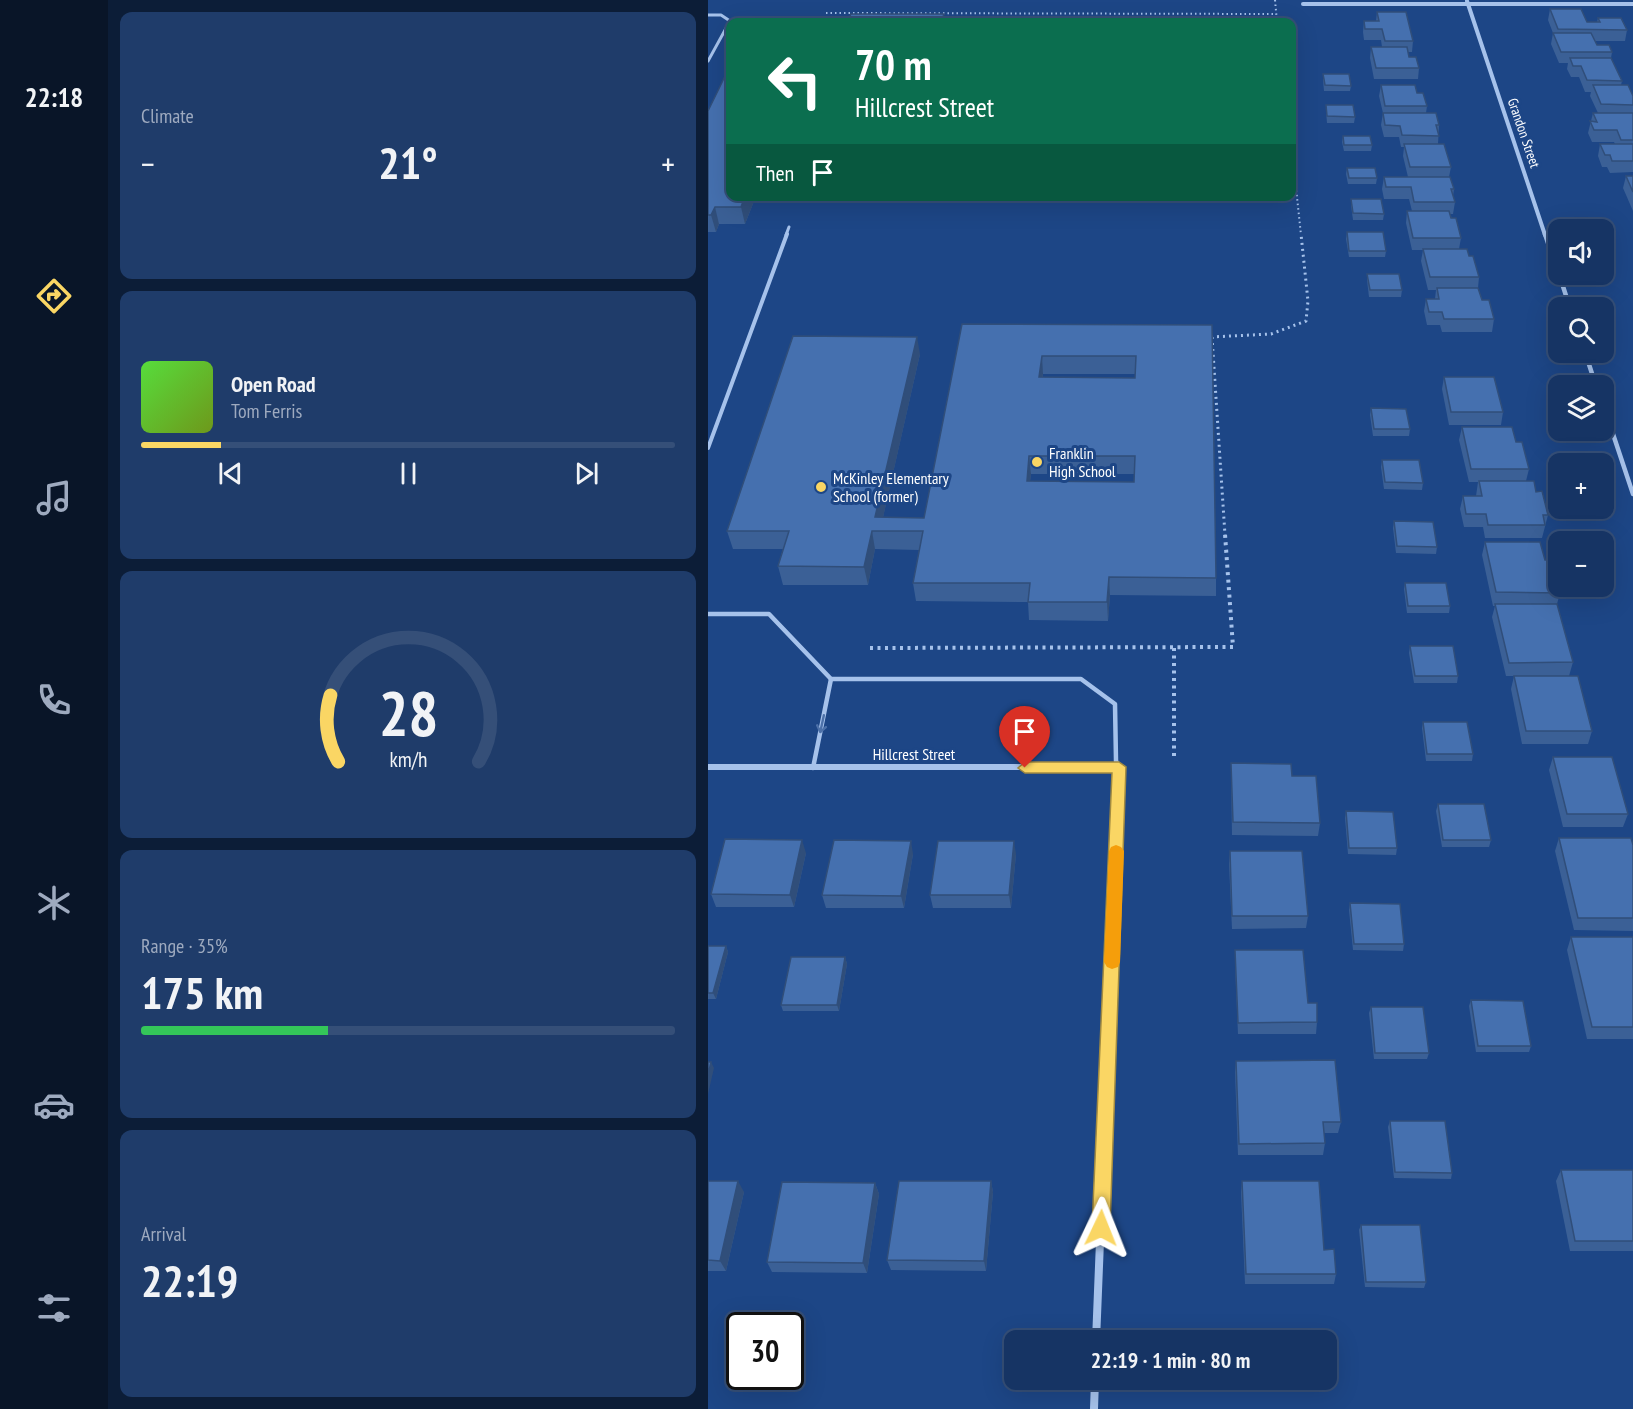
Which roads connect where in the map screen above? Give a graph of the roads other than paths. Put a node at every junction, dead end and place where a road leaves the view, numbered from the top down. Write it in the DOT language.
graph roads {
  1 [pos="1467,2"];
  2 [pos="1303,4"];
  3 [pos="1633,4"];
  4 [pos="708,15"];
  5 [pos="726,18"];
  6 [pos="726,28"];
  7 [pos="708,61"];
  8 [pos="789,227"];
  9 [pos="1548,241"];
  10 [pos="1614,436"];
  11 [pos="708,448"];
  12 [pos="1633,494"];
  13 [pos="708,614"];
  14 [pos="831,679"];
  15 [pos="708,767"];
  16 [pos="1119,767"];
  17 [pos="813,768"];
  18 [pos="1096,1330"];
  19 [pos="1095,1390"];
  20 [pos="1094,1409"];
  1 -- 2 [label="street"];
  1 -- 3 [label="street"];
  1 -- 9 [label="street, Grandon Street"];
  4 -- 5 [label="lane"];
  6 -- 7 [label="lane"];
  8 -- 11 [label="lane"];
  10 -- 12 [label="street"];
  13 -- 14 [label="lane"];
  14 -- 16 [label="lane"];
  14 -- 17 [label="lane, one-way"];
  15 -- 17 [label="street, Hillcrest Street"];
  16 -- 17 [label="street, Hillcrest Street"];
  16 -- 18 [label="street"];
  19 -- 20 [label="street"];
}
